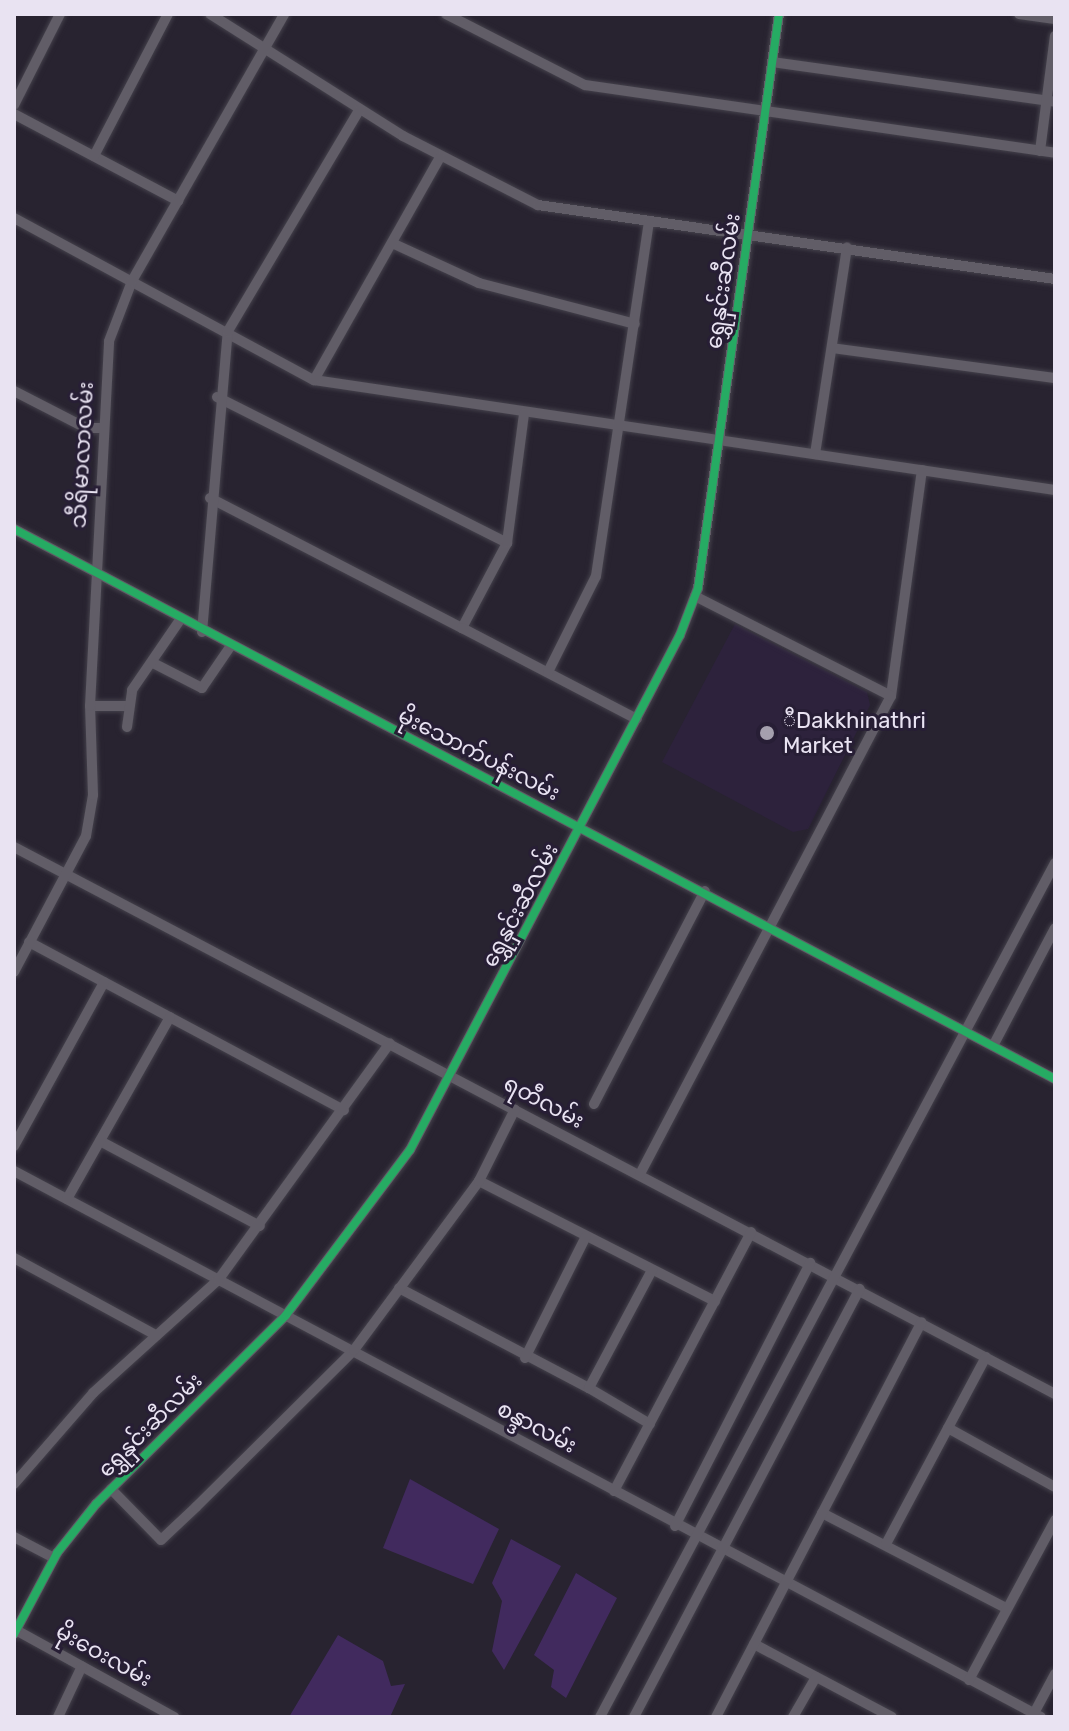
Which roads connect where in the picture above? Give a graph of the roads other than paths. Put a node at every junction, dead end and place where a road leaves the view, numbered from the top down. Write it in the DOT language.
graph roads {
  1 [pos="60,14"];
  2 [pos="168,14"];
  3 [pos="210,14"];
  4 [pos="284,14"];
  5 [pos="446,14"];
  6 [pos="779,14"];
  7 [pos="1019,14"];
  8 [pos="1055,19"];
  9 [pos="1055,36"];
  10 [pos="265,47"];
  11 [pos="772,62"];
  12 [pos="1051,102"];
  13 [pos="14,105"];
  14 [pos="360,109"];
  15 [pos="14,114"];
  16 [pos="765,114"];
  17 [pos="1040,151"];
  18 [pos="1055,153"];
  19 [pos="94,156"];
  20 [pos="440,157"];
  21 [pos="178,201"];
  22 [pos="14,218"];
  23 [pos="649,221"];
  24 [pos="747,232"];
  25 [pos="392,243"];
  26 [pos="847,247"];
  27 [pos="1055,279"];
  28 [pos="132,281"];
  29 [pos="635,324"];
  30 [pos="228,331"];
  31 [pos="832,348"];
  32 [pos="1055,378"];
  33 [pos="314,380"];
  34 [pos="14,391"];
  35 [pos="217,397"];
  36 [pos="524,413"];
  37 [pos="620,426"];
  38 [pos="102,428"];
  39 [pos="720,440"];
  40 [pos="815,454"];
  41 [pos="922,470"];
  42 [pos="1055,490"];
  43 [pos="210,498"];
  44 [pos="14,529"];
  45 [pos="507,543"];
  46 [pos="97,571"];
  47 [pos="695,596"];
  48 [pos="180,620"];
  49 [pos="462,628"];
  50 [pos="202,632"];
  51 [pos="230,647"];
  52 [pos="153,663"];
  53 [pos="548,672"];
  54 [pos="891,696"];
  55 [pos="90,706"];
  56 [pos="128,706"];
  57 [pos="637,719"];
  58 [pos="127,727"];
  59 [pos="581,827"];
  60 [pos="14,847"];
  61 [pos="1055,863"];
  62 [pos="69,874"];
  63 [pos="705,891"];
  64 [pos="769,925"];
  65 [pos="1055,928"];
  66 [pos="29,942"];
  67 [pos="14,972"];
  68 [pos="104,982"];
  69 [pos="170,1017"];
  70 [pos="966,1032"];
  71 [pos="390,1043"];
  72 [pos="993,1046"];
  73 [pos="451,1075"];
  74 [pos="1055,1079"];
  75 [pos="594,1104"];
  76 [pos="515,1109"];
  77 [pos="344,1110"];
  78 [pos="100,1141"];
  79 [pos="14,1146"];
  80 [pos="14,1171"];
  81 [pos="640,1174"];
  82 [pos="479,1181"];
  83 [pos="67,1199"];
  84 [pos="260,1226"];
  85 [pos="751,1232"];
  86 [pos="586,1236"];
  87 [pos="14,1258"];
  88 [pos="810,1263"];
  89 [pos="652,1270"];
  90 [pos="834,1276"];
  91 [pos="219,1279"];
  92 [pos="399,1288"];
  93 [pos="860,1289"];
  94 [pos="715,1301"];
  95 [pos="286,1315"];
  96 [pos="922,1322"];
  97 [pos="156,1335"];
  98 [pos="354,1350"];
  99 [pos="986,1357"];
  100 [pos="525,1358"];
  101 [pos="589,1388"];
  102 [pos="1055,1394"];
  103 [pos="650,1424"];
  104 [pos="948,1428"];
  105 [pos="14,1484"];
  106 [pos="1055,1487"];
  107 [pos="111,1489"];
  108 [pos="614,1491"];
  109 [pos="822,1513"];
  110 [pos="1055,1520"];
  111 [pos="675,1526"];
  112 [pos="14,1537"];
  113 [pos="696,1538"];
  114 [pos="886,1544"];
  115 [pos="721,1550"];
  116 [pos="54,1558"];
  117 [pos="785,1584"];
  118 [pos="1006,1608"];
  119 [pos="15,1631"];
  120 [pos="754,1644"];
  121 [pos="82,1666"];
  122 [pos="1055,1674"];
  123 [pos="816,1677"];
  124 [pos="969,1680"];
  125 [pos="1036,1716"];
  126 [pos="58,1717"];
  127 [pos="174,1717"];
  128 [pos="600,1717"];
  129 [pos="634,1717"];
  130 [pos="716,1717"];
  131 [pos="793,1717"];
  132 [pos="892,1717"];
  1 -- 13 [label="street"];
  2 -- 19 [label="street"];
  3 -- 10 [label="street"];
  4 -- 10 [label="street, သီရိမာလာလမ်း"];
  5 -- 16 [label="street"];
  6 -- 11 [label="street, ရွှေနှင်းဆီလမ်း"];
  7 -- 8 [label="street"];
  9 -- 12 [label="street"];
  10 -- 14 [label="street"];
  10 -- 21 [label="street, သီရိမာလာလမ်း"];
  11 -- 12 [label="street"];
  11 -- 16 [label="street, ရွှေနှင်းဆီလမ်း"];
  12 -- 17 [label="street"];
  14 -- 20 [label="street"];
  14 -- 30 [label="street"];
  15 -- 19 [label="street"];
  16 -- 17 [label="street"];
  16 -- 24 [label="street, ရွှေနှင်းဆီလမ်း"];
  17 -- 18 [label="street"];
  19 -- 21 [label="street"];
  20 -- 23 [label="street"];
  20 -- 25 [label="street"];
  21 -- 28 [label="street, သီရိမာလာလမ်း"];
  22 -- 28 [label="street"];
  23 -- 24 [label="street"];
  23 -- 29 [label="street"];
  24 -- 26 [label="street"];
  24 -- 39 [label="street, ရွှေနှင်းဆီလမ်း"];
  25 -- 29 [label="street"];
  25 -- 33 [label="street"];
  26 -- 27 [label="street"];
  26 -- 31 [label="street"];
  28 -- 30 [label="street"];
  28 -- 38 [label="street, သီရိမာလာလမ်း"];
  29 -- 37 [label="street"];
  30 -- 33 [label="street"];
  30 -- 35 [label="street"];
  31 -- 32 [label="street"];
  31 -- 40 [label="street"];
  33 -- 36 [label="street"];
  34 -- 38 [label="street"];
  35 -- 43 [label="street"];
  35 -- 45 [label="street"];
  36 -- 37 [label="street"];
  36 -- 45 [label="street"];
  37 -- 39 [label="street"];
  37 -- 53 [label="street"];
  38 -- 46 [label="street, သီရိမာလာလမ်း"];
  39 -- 40 [label="street"];
  39 -- 47 [label="street, ရွှေနှင်းဆီလမ်း"];
  40 -- 41 [label="street"];
  41 -- 42 [label="street"];
  41 -- 54 [label="street"];
  43 -- 49 [label="street"];
  43 -- 50 [label="street"];
  44 -- 46 [label="street, မိုးသောက်ပန်းလမ်း"];
  45 -- 49 [label="street"];
  46 -- 48 [label="street, မိုးသောက်ပန်းလမ်း"];
  46 -- 55 [label="street, သီရိမာလာလမ်း"];
  47 -- 54 [label="street"];
  47 -- 57 [label="street, ရွှေနှင်းဆီလမ်း"];
  48 -- 50 [label="street, မိုးသောက်ပန်းလမ်း"];
  48 -- 52 [label="street"];
  49 -- 53 [label="street"];
  50 -- 51 [label="street, မိုးသောက်ပန်းလမ်း"];
  51 -- 52 [label="street"];
  51 -- 59 [label="street, မိုးသောက်ပန်းလမ်း"];
  52 -- 56 [label="street"];
  53 -- 57 [label="street"];
  54 -- 64 [label="street"];
  55 -- 56 [label="street"];
  55 -- 62 [label="street, သီရိမာလာလမ်း"];
  56 -- 58 [label="street"];
  57 -- 59 [label="street, ရွှေနှင်းဆီလမ်း"];
  59 -- 63 [label="street, မိုးသောက်ပန်းလမ်း"];
  59 -- 73 [label="street, ရွှေနှင်းဆီလမ်း"];
  60 -- 62 [label="street, ရတီလမ်း"];
  61 -- 70 [label="street"];
  62 -- 66 [label="street, သီရိမာလာလမ်း"];
  62 -- 71 [label="street, ရတီလမ်း"];
  63 -- 64 [label="street, မိုးသောက်ပန်းလမ်း"];
  63 -- 75 [label="street"];
  64 -- 70 [label="street, မိုးသောက်ပန်းလမ်း"];
  64 -- 81 [label="street"];
  65 -- 72 [label="street"];
  66 -- 67 [label="street, သီရိမာလာလမ်း"];
  66 -- 68 [label="street"];
  68 -- 69 [label="street"];
  68 -- 79 [label="street"];
  69 -- 77 [label="street"];
  69 -- 78 [label="street"];
  70 -- 72 [label="street, မိုးသောက်ပန်းလမ်း"];
  70 -- 90 [label="street"];
  71 -- 73 [label="street, ရတီလမ်း"];
  71 -- 77 [label="street"];
  72 -- 74 [label="street, မိုးသောက်ပန်းလမ်း"];
  73 -- 76 [label="street, ရတီလမ်း"];
  73 -- 95 [label="street, ရွှေနှင်းဆီလမ်း"];
  76 -- 81 [label="street, ရတီလမ်း"];
  76 -- 82 [label="street"];
  77 -- 84 [label="street"];
  78 -- 83 [label="street"];
  78 -- 84 [label="street"];
  80 -- 83 [label="street, စန္ဒာလမ်း"];
  81 -- 85 [label="street, ရတီလမ်း"];
  82 -- 86 [label="street"];
  82 -- 92 [label="street"];
  83 -- 91 [label="street, စန္ဒာလမ်း"];
  84 -- 91 [label="street"];
  85 -- 88 [label="street, ရတီလမ်း"];
  85 -- 94 [label="street"];
  86 -- 89 [label="street"];
  86 -- 100 [label="street"];
  87 -- 97 [label="street"];
  88 -- 90 [label="street, ရတီလမ်း"];
  88 -- 111 [label="street"];
  89 -- 94 [label="street"];
  89 -- 101 [label="street"];
  90 -- 93 [label="street, ရတီလမ်း"];
  90 -- 113 [label="street"];
  91 -- 95 [label="street, စန္ဒာလမ်း"];
  91 -- 97 [label="street"];
  92 -- 98 [label="street"];
  92 -- 100 [label="street"];
  93 -- 96 [label="street, ရတီလမ်း"];
  93 -- 115 [label="street"];
  94 -- 103 [label="street"];
  95 -- 98 [label="street, စန္ဒာလမ်း"];
  95 -- 107 [label="street, ရွှေနှင်းဆီလမ်း"];
  96 -- 99 [label="street, ရတီလမ်း"];
  96 -- 109 [label="street"];
  97 -- 105 [label="street"];
  98 -- 107 [label="street"];
  98 -- 108 [label="street, စန္ဒာလမ်း"];
  99 -- 102 [label="street, ရတီလမ်း"];
  99 -- 104 [label="street"];
  100 -- 101 [label="street"];
  101 -- 103 [label="street"];
  103 -- 108 [label="street"];
  104 -- 106 [label="street"];
  104 -- 114 [label="street"];
  107 -- 116 [label="street, ရွှေနှင်းဆီလမ်း"];
  108 -- 111 [label="street, စန္ဒာလမ်း"];
  109 -- 114 [label="street"];
  109 -- 117 [label="street"];
  110 -- 118 [label="street"];
  111 -- 113 [label="street, စန္ဒာလမ်း"];
  112 -- 116 [label="street"];
  113 -- 115 [label="street, စန္ဒာလမ်း"];
  113 -- 128 [label="street"];
  114 -- 118 [label="street"];
  115 -- 117 [label="street, စန္ဒာလမ်း"];
  115 -- 129 [label="street"];
  116 -- 119 [label="street, ရွှေနှင်းဆီလမ်း"];
  117 -- 120 [label="street"];
  117 -- 124 [label="street, စန္ဒာလမ်း"];
  118 -- 124 [label="street"];
  119 -- 121 [label="street, မိုးဝေးလမ်း"];
  120 -- 123 [label="street"];
  120 -- 130 [label="street"];
  121 -- 126 [label="street"];
  121 -- 127 [label="street, မိုးဝေးလမ်း"];
  122 -- 125 [label="street"];
  123 -- 131 [label="street"];
  123 -- 132 [label="street"];
  124 -- 125 [label="street, စန္ဒာလမ်း"];
}
